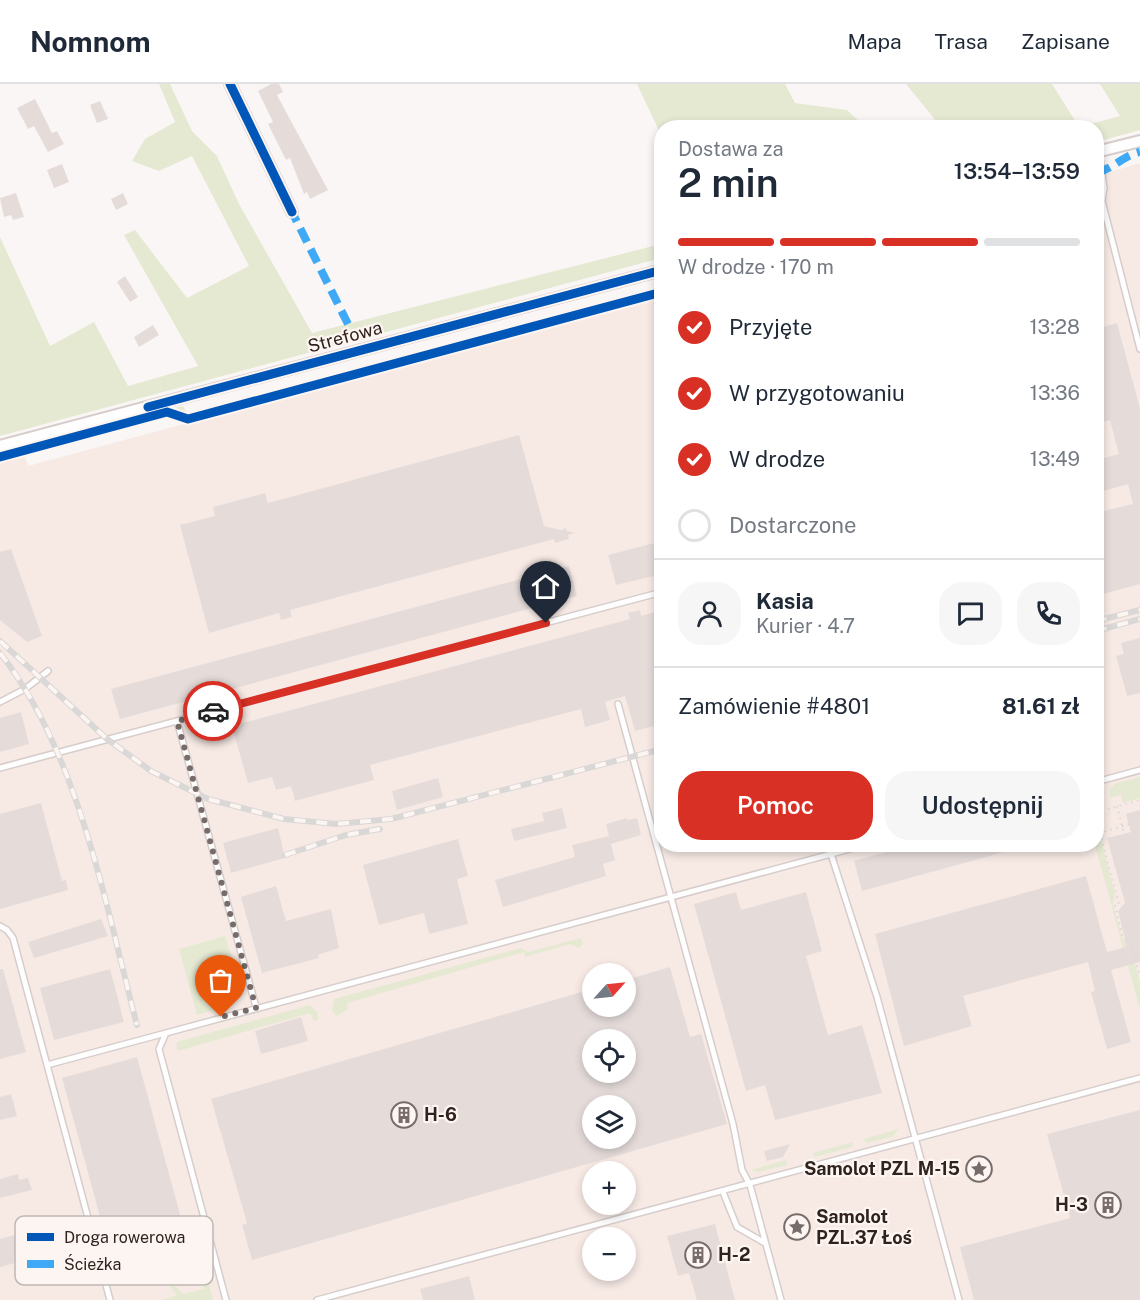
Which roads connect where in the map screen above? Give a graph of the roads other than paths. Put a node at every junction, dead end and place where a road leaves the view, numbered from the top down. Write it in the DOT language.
graph roads {
  1 [pos="230,84"];
  2 [pos="1140,141"];
  3 [pos="1104,150"];
  4 [pos="1104,209"];
  5 [pos="292,212"];
  6 [pos="654,272"];
  7 [pos="1140,349"];
  8 [pos="0,446"];
  9 [pos="654,594"];
  10 [pos="48,671"];
  11 [pos="0,702"];
  12 [pos="618,704"];
  13 [pos="177,721"];
  14 [pos="0,768"];
  15 [pos="1140,770"];
  16 [pos="1104,780"];
  17 [pos="654,838"];
  18 [pos="658,852"];
  19 [pos="838,852"];
  20 [pos="831,854"];
  21 [pos="670,897"];
  22 [pos="0,926"];
  23 [pos="256,1008"];
  24 [pos="166,1033"];
  25 [pos="47,1065"];
  26 [pos="1140,1078"];
  27 [pos="915,1139"];
  28 [pos="750,1185"];
  29 [pos="723,1192"];
  30 [pos="87,1216"];
  31 [pos="204,1216"];
  32 [pos="765,1243"];
  33 [pos="213,1251"];
  34 [pos="106,1285"];
  35 [pos="110,1300"];
  36 [pos="226,1300"];
  37 [pos="317,1300"];
  38 [pos="781,1300"];
  39 [pos="959,1300"];
  1 -- 5 [label="street"];
  2 -- 3 [label="street"];
  4 -- 7 [label="lane"];
  6 -- 8 [label="street, Strefowa"];
  9 -- 13 [label="lane"];
  10 -- 11 [label="lane"];
  12 -- 17 [label="lane"];
  13 -- 14 [label="lane"];
  13 -- 23 [label="lane"];
  15 -- 16 [label="lane"];
  18 -- 21 [label="lane"];
  19 -- 20 [label="lane"];
  20 -- 21 [label="lane"];
  20 -- 27 [label="lane"];
  21 -- 23 [label="lane"];
  21 -- 28 [label="lane"];
  22 -- 25 [label="lane"];
  23 -- 24 [label="lane"];
  24 -- 25 [label="lane"];
  24 -- 31 [label="lane"];
  25 -- 30 [label="lane"];
  26 -- 27 [label="lane"];
  27 -- 28 [label="lane"];
  27 -- 39 [label="lane"];
  28 -- 29 [label="lane"];
  28 -- 32 [label="lane"];
  29 -- 32 [label="lane"];
  29 -- 37 [label="lane"];
  32 -- 38 [label="lane"];
  33 -- 36 [label="lane"];
  34 -- 35 [label="lane"];
}
